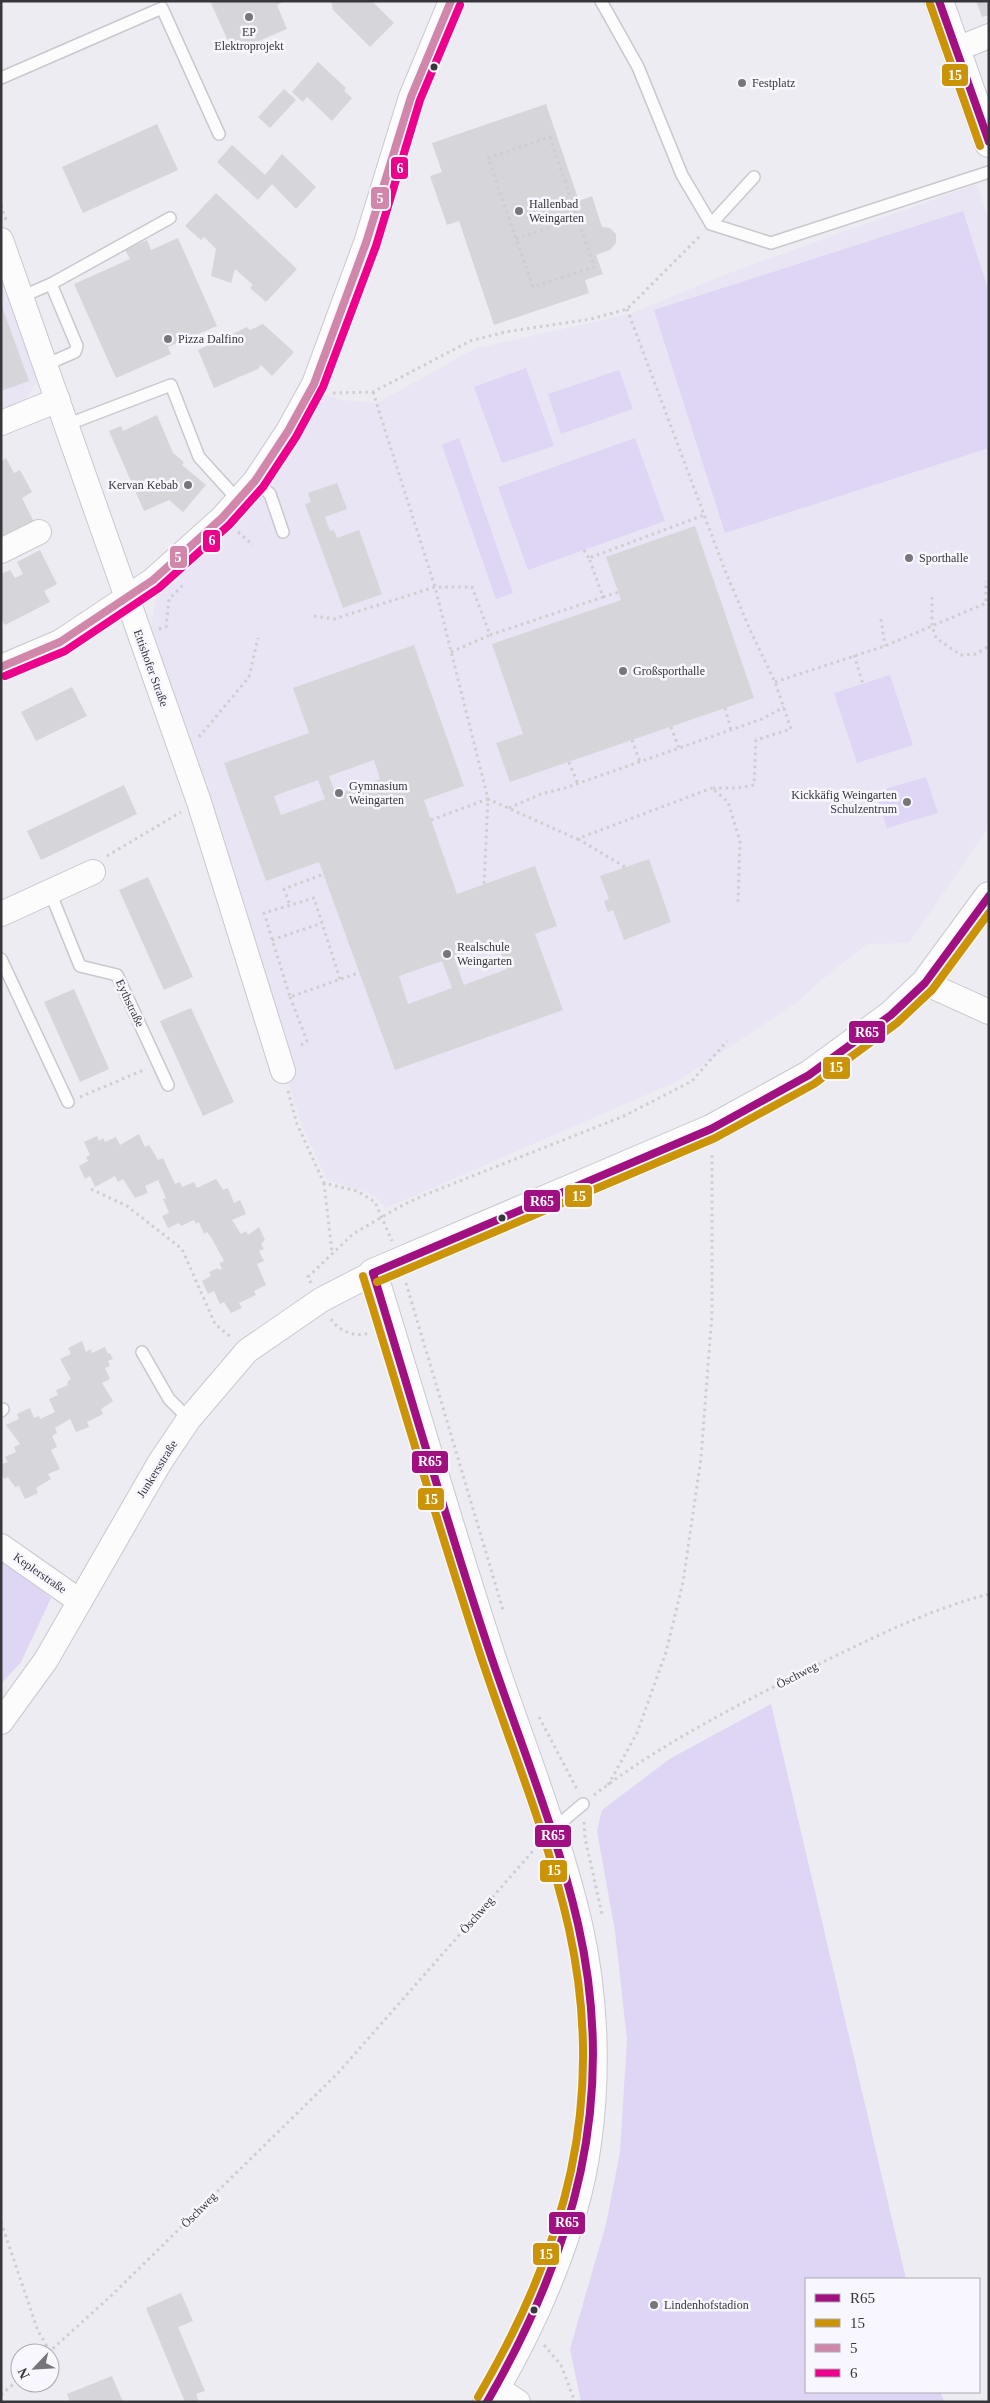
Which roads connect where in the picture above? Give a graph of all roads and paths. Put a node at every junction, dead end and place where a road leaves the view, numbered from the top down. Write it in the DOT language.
graph roads {
  1 [pos="451,1"];
  2 [pos="600,1"];
  3 [pos="939,1"];
  4 [pos="989,36"];
  5 [pos="957,49"];
  6 [pos="1,78"];
  7 [pos="219,134"];
  8 [pos="989,143"];
  9 [pos="989,172"];
  10 [pos="754,177"];
  11 [pos="170,218"];
  12 [pos="577,218"];
  13 [pos="711,224"];
  14 [pos="516,239"];
  15 [pos="1,240"];
  16 [pos="51,284"];
  17 [pos="21,297"];
  18 [pos="627,309"];
  19 [pos="44,365"];
  20 [pos="314,384"];
  21 [pos="373,392"];
  22 [pos="58,400"];
  23 [pos="1,423"];
  24 [pos="66,425"];
  25 [pos="255,481"];
  26 [pos="238,500"];
  27 [pos="704,515"];
  28 [pos="39,532"];
  29 [pos="284,532"];
  30 [pos="584,550"];
  31 [pos="1,551"];
  32 [pos="589,558"];
  33 [pos="986,581"];
  34 [pos="434,587"];
  35 [pos="619,592"];
  36 [pos="604,597"];
  37 [pos="932,597"];
  38 [pos="126,598"];
  39 [pos="314,616"];
  40 [pos="881,619"];
  41 [pos="932,626"];
  42 [pos="490,635"];
  43 [pos="258,638"];
  44 [pos="885,646"];
  45 [pos="989,646"];
  46 [pos="451,652"];
  47 [pos="854,655"];
  48 [pos="1,668"];
  49 [pos="775,682"];
  50 [pos="863,684"];
  51 [pos="724,708"];
  52 [pos="784,708"];
  53 [pos="671,727"];
  54 [pos="731,730"];
  55 [pos="632,740"];
  56 [pos="679,748"];
  57 [pos="183,757"];
  58 [pos="569,762"];
  59 [pos="640,762"];
  60 [pos="578,784"];
  61 [pos="712,788"];
  62 [pos="488,799"];
  63 [pos="198,802"];
  64 [pos="509,808"];
  65 [pos="431,820"];
  66 [pos="577,839"];
  67 [pos="624,867"];
  68 [pos="93,872"];
  69 [pos="324,874"];
  70 [pos="484,884"];
  71 [pos="50,892"];
  72 [pos="989,896"];
  73 [pos="289,903"];
  74 [pos="738,903"];
  75 [pos="1,914"];
  76 [pos="322,923"];
  77 [pos="272,940"];
  78 [pos="1,959"];
  79 [pos="359,972"];
  80 [pos="340,980"];
  81 [pos="926,983"];
  82 [pos="290,998"];
  83 [pos="989,1012"];
  84 [pos="727,1041"];
  85 [pos="158,1064"];
  86 [pos="281,1065"];
  87 [pos="168,1085"];
  88 [pos="68,1102"];
  89 [pos="711,1129"];
  90 [pos="324,1183"];
  91 [pos="91,1189"];
  92 [pos="382,1219"];
  93 [pos="332,1252"];
  94 [pos="373,1272"];
  95 [pos="308,1277"];
  96 [pos="247,1351"];
  97 [pos="142,1352"];
  98 [pos="189,1419"];
  99 [pos="1,1546"];
  100 [pos="989,1594"];
  101 [pos="78,1600"];
  102 [pos="1,1722"];
  103 [pos="608,1785"];
  104 [pos="583,1804"];
  105 [pos="552,1830"];
  106 [pos="1,2222"];
  107 [pos="44,2343"];
  108 [pos="59,2343"];
  109 [pos="544,2344"];
  110 [pos="501,2397"];
  111 [pos="575,2402"];
  1 -- 20 [label="street"];
  2 -- 13 [label="lane"];
  3 -- 5 [label="street"];
  4 -- 5 [label="street"];
  5 -- 8 [label="street"];
  6 -- 7 [label="lane"];
  9 -- 13 [label="lane"];
  10 -- 13 [label="lane"];
  11 -- 16 [label="lane"];
  12 -- 14 [label="path"];
  12 -- 14 [label="path"];
  12 -- 14 [label="path"];
  13 -- 18 [label="path"];
  15 -- 17 [label="street, Ettishofer Straße"];
  16 -- 17 [label="lane"];
  16 -- 19 [label="lane"];
  17 -- 19 [label="street, Ettishofer Straße"];
  18 -- 21 [label="path"];
  18 -- 27 [label="path"];
  19 -- 22 [label="street, Ettishofer Straße"];
  20 -- 21 [label="path"];
  20 -- 25 [label="street"];
  21 -- 34 [label="path"];
  22 -- 23 [label="street"];
  22 -- 24 [label="street, Ettishofer Straße"];
  24 -- 26 [label="lane"];
  24 -- 38 [label="street, Ettishofer Straße"];
  25 -- 26 [label="street"];
  25 -- 29 [label="lane"];
  26 -- 38 [label="street"];
  27 -- 32 [label="path"];
  27 -- 49 [label="path"];
  28 -- 31 [label="street"];
  30 -- 32 [label="path"];
  32 -- 36 [label="path"];
  33 -- 41 [label="path"];
  34 -- 39 [label="path"];
  34 -- 42 [label="path"];
  34 -- 46 [label="path"];
  35 -- 36 [label="path"];
  36 -- 42 [label="path"];
  37 -- 41 [label="path"];
  38 -- 48 [label="street"];
  38 -- 57 [label="street, Ettishofer Straße"];
  40 -- 44 [label="path"];
  41 -- 44 [label="path"];
  41 -- 45 [label="path"];
  42 -- 46 [label="path"];
  43 -- 57 [label="path"];
  44 -- 47 [label="path"];
  46 -- 62 [label="path"];
  47 -- 49 [label="path"];
  47 -- 50 [label="path"];
  49 -- 52 [label="path"];
  51 -- 54 [label="path"];
  52 -- 54 [label="path"];
  52 -- 61 [label="path"];
  53 -- 56 [label="path"];
  54 -- 56 [label="path"];
  55 -- 59 [label="path"];
  56 -- 59 [label="path"];
  57 -- 63 [label="street, Ettishofer Straße"];
  58 -- 60 [label="path"];
  59 -- 60 [label="path"];
  60 -- 64 [label="path"];
  61 -- 66 [label="path"];
  61 -- 74 [label="path"];
  62 -- 64 [label="path"];
  62 -- 65 [label="path"];
  62 -- 70 [label="path"];
  63 -- 68 [label="path"];
  63 -- 86 [label="street, Ettishofer Straße"];
  64 -- 66 [label="path"];
  66 -- 67 [label="path"];
  68 -- 71 [label="street"];
  69 -- 73 [label="path"];
  71 -- 75 [label="street"];
  71 -- 85 [label="lane, Eythstraße"];
  72 -- 81 [label="street"];
  73 -- 76 [label="path"];
  73 -- 77 [label="path"];
  76 -- 77 [label="path"];
  76 -- 80 [label="path"];
  77 -- 82 [label="path"];
  78 -- 88 [label="lane"];
  79 -- 80 [label="path"];
  80 -- 82 [label="path"];
  81 -- 83 [label="street"];
  81 -- 89 [label="street"];
  82 -- 86 [label="path"];
  84 -- 92 [label="path"];
  85 -- 87 [label="lane, Eythstraße"];
  85 -- 88 [label="path"];
  86 -- 90 [label="path"];
  89 -- 94 [label="street"];
  89 -- 103 [label="path"];
  90 -- 92 [label="path"];
  90 -- 93 [label="path"];
  91 -- 96 [label="path"];
  92 -- 93 [label="path"];
  93 -- 95 [label="path"];
  94 -- 96 [label="street, Junkersstraße"];
  94 -- 105 [label="street"];
  96 -- 98 [label="street, Junkersstraße"];
  97 -- 98 [label="lane"];
  98 -- 101 [label="street, Junkersstraße"];
  99 -- 101 [label="street, Keplerstraße"];
  100 -- 103 [label="path, Öschweg"];
  101 -- 102 [label="street, Junkersstraße"];
  103 -- 104 [label="path, Öschweg"];
  104 -- 105 [label="lane"];
  105 -- 108 [label="path, Öschweg"];
  105 -- 110 [label="street"];
  106 -- 107 [label="path"];
  109 -- 111 [label="path"];
}
